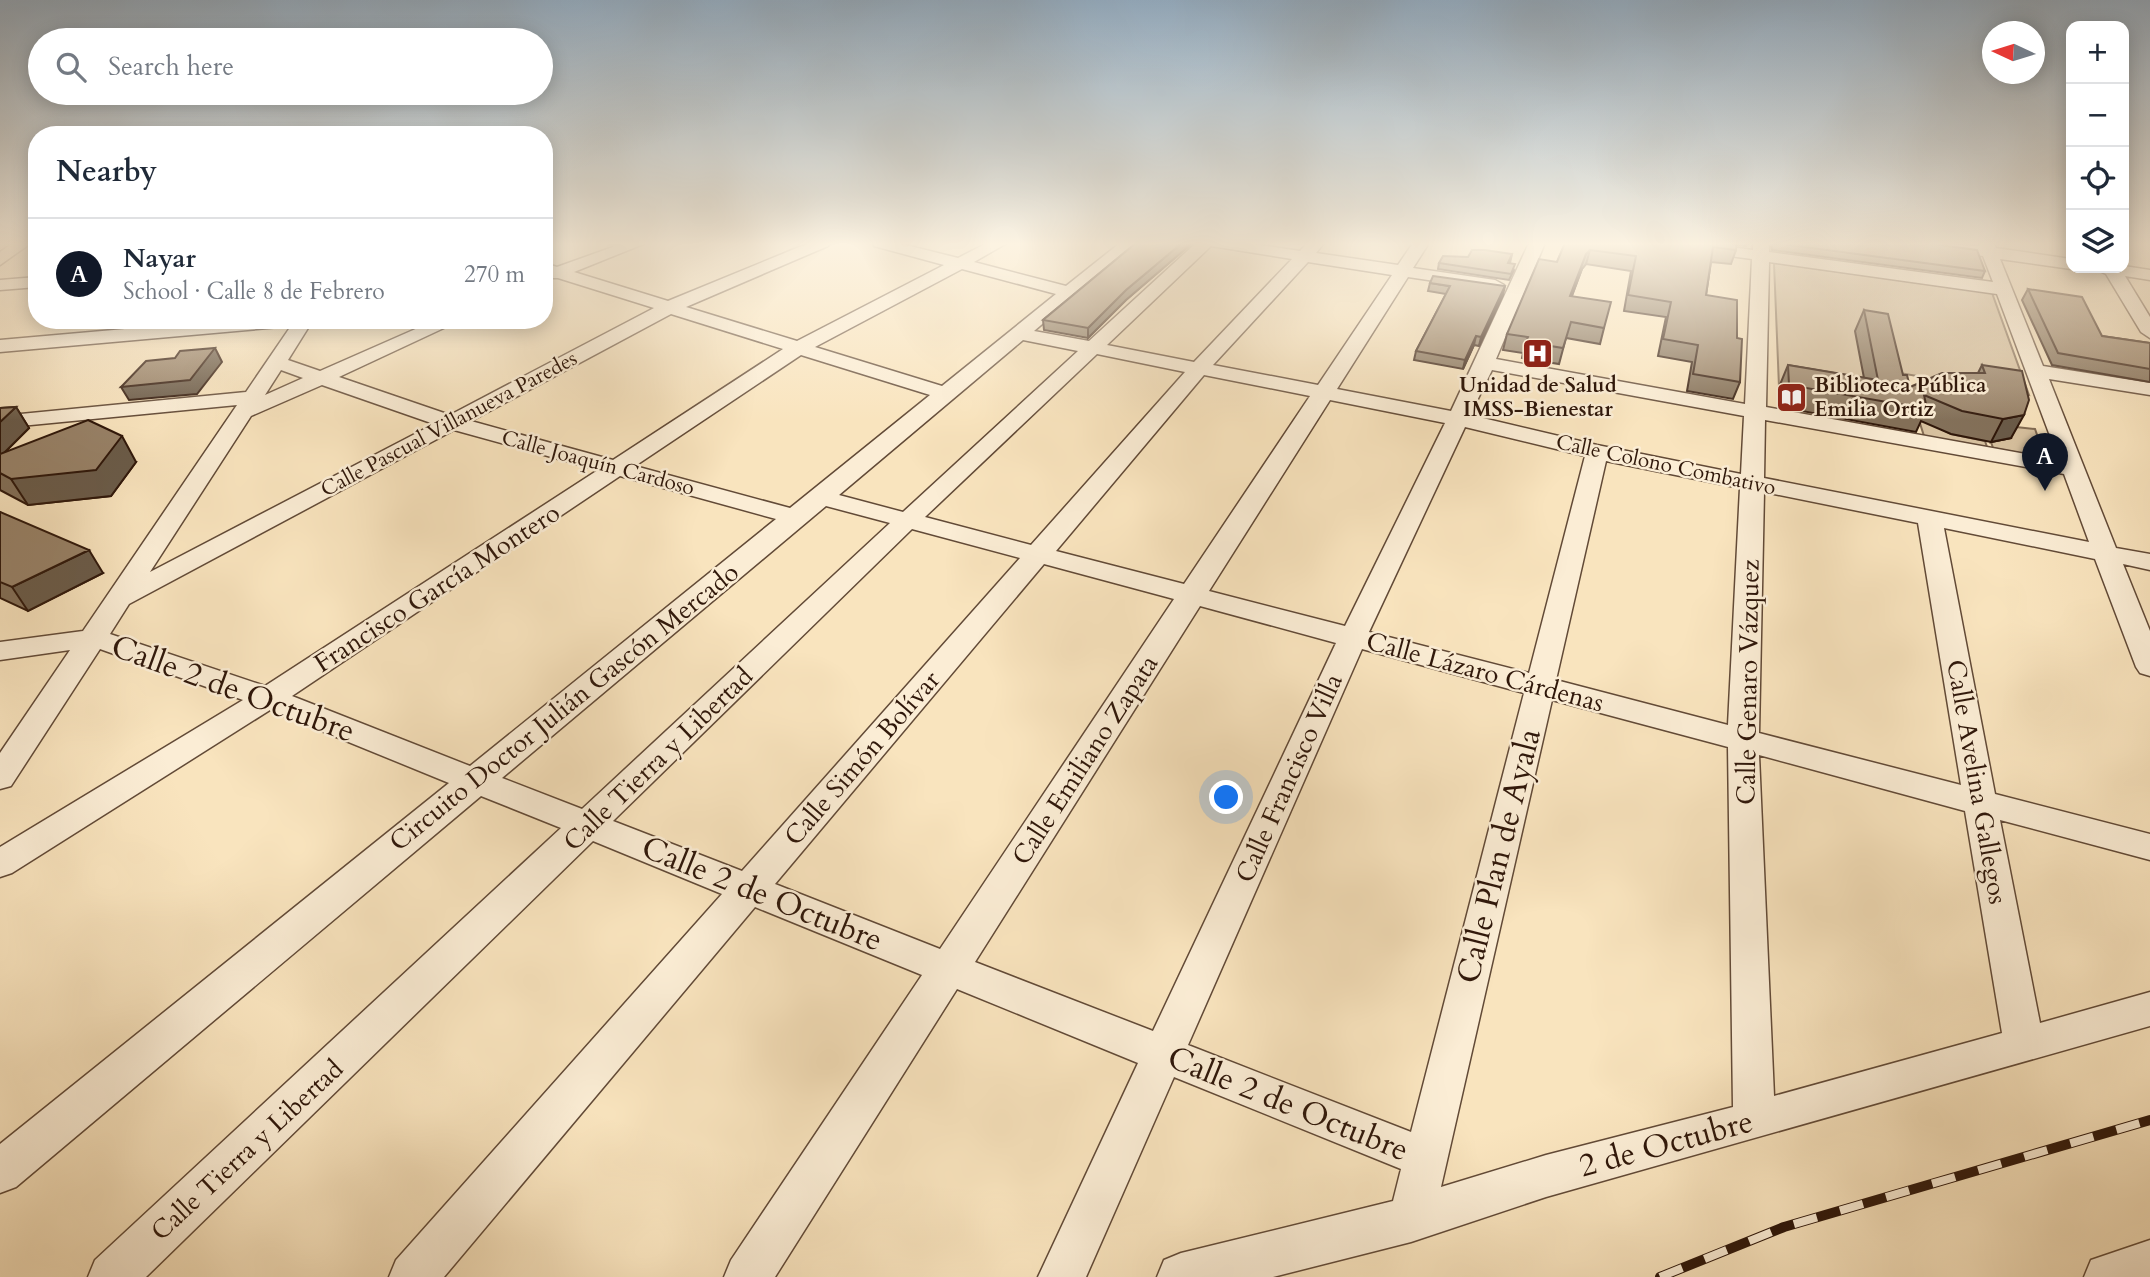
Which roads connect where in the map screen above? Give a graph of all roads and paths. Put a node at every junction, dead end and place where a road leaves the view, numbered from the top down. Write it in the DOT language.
graph roads {
  1 [pos="659,303"];
  2 [pos="680,303"];
  3 [pos="886,303"];
  4 [pos="1056,303"];
  5 [pos="1141,303"];
  6 [pos="1260,303"];
  7 [pos="1382,303"];
  8 [pos="1509,303"];
  9 [pos="1758,303"];
  10 [pos="2007,303"];
  11 [pos="2130,303"];
  12 [pos="672,306"];
  13 [pos="192,329"];
  14 [pos="299,329"];
  15 [pos="432,329"];
  16 [pos="2150,332"];
  17 [pos="1017,333"];
  18 [pos="0,346"];
  19 [pos="1093,347"];
  20 [pos="799,348"];
  21 [pos="278,363"];
  22 [pos="1485,363"];
  23 [pos="1200,367"];
  24 [pos="2033,370"];
  25 [pos="323,379"];
  26 [pos="2150,389"];
  27 [pos="943,393"];
  28 [pos="1322,393"];
  29 [pos="249,404"];
  30 [pos="1753,412"];
  31 [pos="1458,419"];
  32 [pos="0,422"];
  33 [pos="453,423"];
  34 [pos="1597,453"];
  35 [pos="2072,469"];
  36 [pos="618,470"];
  37 [pos="1752,483"];
  38 [pos="819,497"];
  39 [pos="794,517"];
  40 [pos="1930,519"];
  41 [pos="908,520"];
  42 [pos="1039,554"];
  43 [pos="2106,554"];
  44 [pos="2150,562"];
  45 [pos="1192,595"];
  46 [pos="119,599"];
  47 [pos="1353,637"];
  48 [pos="95,639"];
  49 [pos="0,651"];
  50 [pos="2150,667"];
  51 [pos="1540,686"];
  52 [pos="268,698"];
  53 [pos="1743,740"];
  54 [pos="0,778"];
  55 [pos="474,780"];
  56 [pos="1980,802"];
  57 [pos="590,825"];
  58 [pos="2150,847"];
  59 [pos="0,864"];
  60 [pos="749,889"];
  61 [pos="949,968"];
  62 [pos="2150,1009"];
  63 [pos="2024,1046"];
  64 [pos="1163,1054"];
  65 [pos="1754,1121"];
  66 [pos="1425,1158"];
  67 [pos="0,1172"];
  68 [pos="1411,1219"];
  69 [pos="2150,1263"];
  70 [pos="112,1277"];
  71 [pos="413,1277"];
  72 [pos="748,1277"];
  73 [pos="1062,1277"];
  74 [pos="1181,1277"];
  75 [pos="2108,1277"];
  1 -- 12 [label="street"];
  2 -- 12 [label="street, Calle Pascual Villanueva Paredes"];
  3 -- 20 [label="street, Francisco García Montero"];
  4 -- 17 [label="street, Circuito Doctor Julián Gascón Mercado"];
  5 -- 19 [label="street, Calle Tierra y Libertad"];
  6 -- 23 [label="street, Calle Simón Bolívar"];
  7 -- 28 [label="street, Calle Emiliano Zapata"];
  8 -- 22 [label="street, Calle Francisco Villa"];
  9 -- 30 [label="street, Calle Genaro Vázquez"];
  10 -- 24 [label="street"];
  11 -- 16 [label="street"];
  12 -- 20 [label="street"];
  12 -- 33 [label="street, Calle Pascual Villanueva Paredes"];
  13 -- 18 [label="street"];
  14 -- 21 [label="street"];
  15 -- 25 [label="street"];
  17 -- 19 [label="street, Calle Colono Combativo"];
  17 -- 27 [label="street, Circuito Doctor Julián Gascón Mercado"];
  19 -- 23 [label="street, Calle Colono Combativo"];
  19 -- 41 [label="street, Calle Tierra y Libertad"];
  20 -- 27 [label="street"];
  20 -- 36 [label="street, Francisco García Montero"];
  21 -- 25 [label="street, Calle Joaquín Cardoso"];
  21 -- 29 [label="street"];
  22 -- 30 [label="street"];
  22 -- 31 [label="street, Calle Francisco Villa"];
  23 -- 28 [label="street, Calle Colono Combativo"];
  23 -- 42 [label="street, Calle Simón Bolívar"];
  24 -- 26 [label="street"];
  24 -- 35 [label="street"];
  25 -- 29 [label="street"];
  25 -- 33 [label="street, Calle Joaquín Cardoso"];
  27 -- 38 [label="street, Circuito Doctor Julián Gascón Mercado"];
  28 -- 31 [label="street, Calle Colono Combativo"];
  28 -- 45 [label="street, Calle Emiliano Zapata"];
  29 -- 32 [label="street"];
  29 -- 46 [label="street"];
  30 -- 35 [label="street"];
  30 -- 37 [label="street, Calle Genaro Vázquez"];
  31 -- 34 [label="street, Calle Colono Combativo"];
  31 -- 47 [label="street, Calle Francisco Villa"];
  33 -- 36 [label="street, Calle Joaquín Cardoso"];
  33 -- 46 [label="street, Calle Pascual Villanueva Paredes"];
  34 -- 37 [label="street, Calle Colono Combativo"];
  34 -- 51 [label="street, Calle Plan de Ayala"];
  35 -- 43 [label="street"];
  36 -- 39 [label="street, Calle Joaquín Cardoso"];
  36 -- 52 [label="street, Francisco García Montero"];
  37 -- 40 [label="street, Calle Colono Combativo"];
  37 -- 53 [label="street, Calle Genaro Vázquez"];
  38 -- 39 [label="street, Circuito Doctor Julián Gascón Mercado"];
  38 -- 41 [label="street, Calle Lázaro Cárdenas"];
  39 -- 55 [label="street, Circuito Doctor Julián Gascón Mercado"];
  40 -- 43 [label="street, Calle Colono Combativo"];
  40 -- 56 [label="street, Calle Avelina Gallegos"];
  41 -- 42 [label="street, Calle Lázaro Cárdenas"];
  41 -- 57 [label="street, Calle Tierra y Libertad"];
  42 -- 45 [label="street, Calle Lázaro Cárdenas"];
  42 -- 60 [label="street, Calle Simón Bolívar"];
  43 -- 44 [label="street, Calle Colono Combativo"];
  43 -- 50 [label="street"];
  45 -- 47 [label="street, Calle Lázaro Cárdenas"];
  45 -- 61 [label="street, Calle Emiliano Zapata"];
  46 -- 48 [label="street"];
  47 -- 51 [label="street, Calle Lázaro Cárdenas"];
  47 -- 64 [label="street, Calle Francisco Villa"];
  48 -- 49 [label="street"];
  48 -- 52 [label="street, Calle 2 de Octubre"];
  48 -- 54 [label="street"];
  51 -- 53 [label="street, Calle Lázaro Cárdenas"];
  51 -- 66 [label="street, Calle Plan de Ayala"];
  52 -- 55 [label="street, Calle 2 de Octubre"];
  52 -- 59 [label="street, Francisco García Montero"];
  53 -- 56 [label="street, Calle Lázaro Cárdenas"];
  53 -- 65 [label="street, Calle Genaro Vázquez"];
  55 -- 57 [label="street, Calle 2 de Octubre"];
  55 -- 67 [label="street, Circuito Doctor Julián Gascón Mercado"];
  56 -- 58 [label="street, Calle Lázaro Cárdenas"];
  56 -- 63 [label="street, Calle Avelina Gallegos"];
  57 -- 60 [label="street, Calle 2 de Octubre"];
  57 -- 70 [label="street, Calle Tierra y Libertad"];
  60 -- 61 [label="street, Calle 2 de Octubre"];
  60 -- 71 [label="street, Calle Simón Bolívar"];
  61 -- 64 [label="street, Calle 2 de Octubre"];
  61 -- 72 [label="street, Calle Emiliano Zapata"];
  62 -- 63 [label="street, 2 de Octubre"];
  63 -- 65 [label="street, 2 de Octubre"];
  64 -- 66 [label="street, Calle 2 de Octubre"];
  64 -- 73 [label="street, Calle Francisco Villa"];
  65 -- 68 [label="street, 2 de Octubre"];
  66 -- 68 [label="street, Calle Plan de Ayala"];
  68 -- 74 [label="street, 2 de Octubre"];
  69 -- 75 [label="street"];
}
